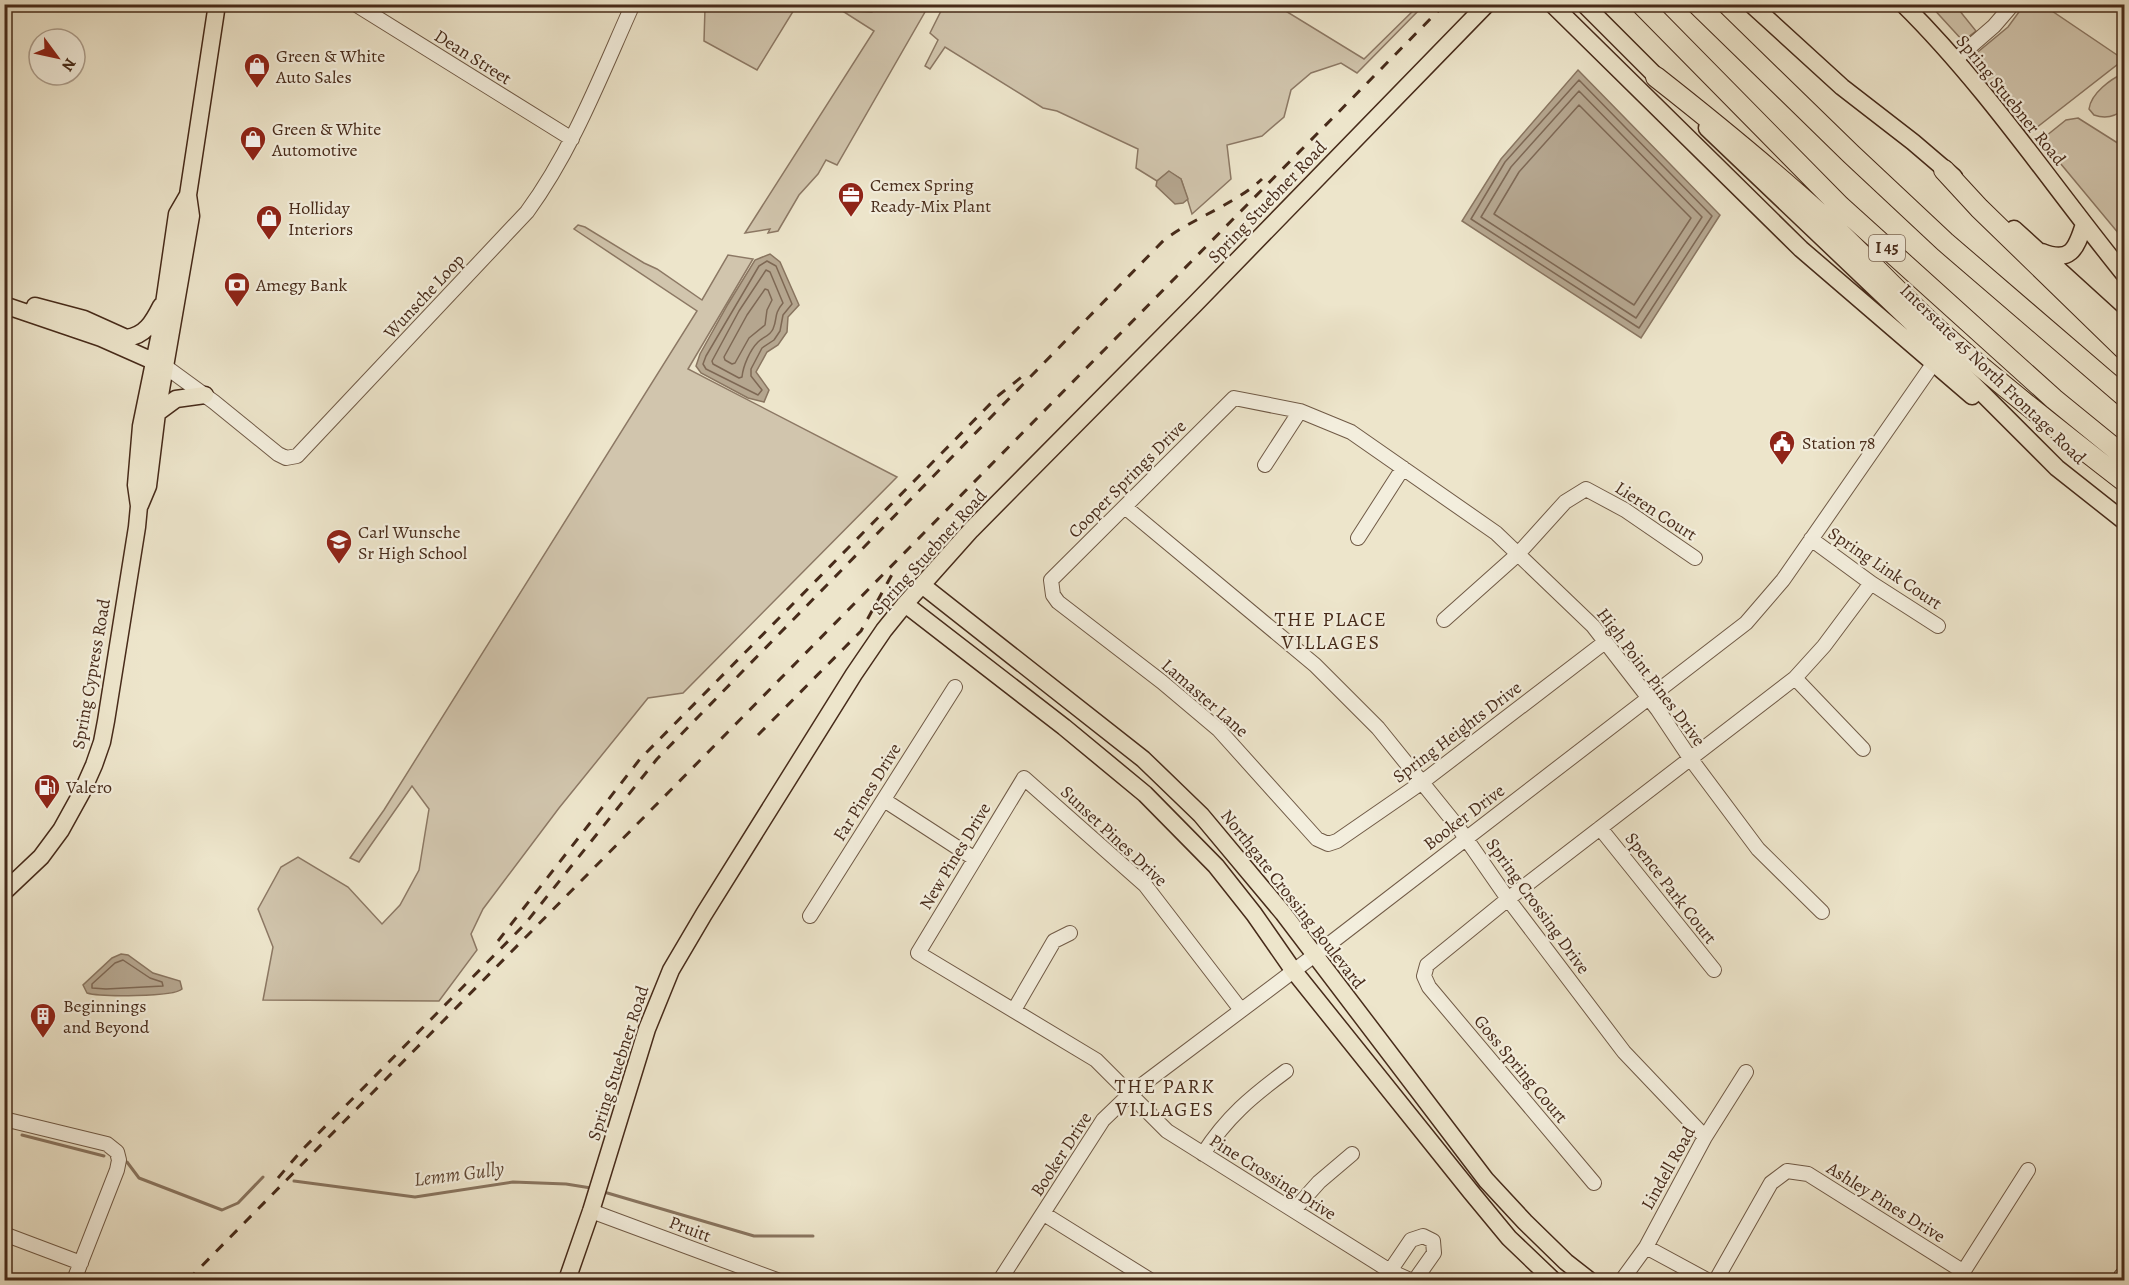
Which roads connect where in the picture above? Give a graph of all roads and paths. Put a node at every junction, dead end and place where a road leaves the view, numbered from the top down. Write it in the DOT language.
graph roads {
  1 [pos="217,4"];
  2 [pos="355,4"];
  3 [pos="633,4"];
  4 [pos="1487,4"];
  5 [pos="1552,4"];
  6 [pos="1584,4"];
  7 [pos="1641,4"];
  8 [pos="1697,4"];
  9 [pos="1751,4"];
  10 [pos="1903,4"];
  11 [pos="2013,4"];
  12 [pos="1956,59"];
  13 [pos="1656,76"];
  14 [pos="572,140"];
  15 [pos="1944,170"];
  16 [pos="188,195"];
  17 [pos="2084,224"];
  18 [pos="2037,250"];
  19 [pos="2124,274"];
  20 [pos="164,299"];
  21 [pos="4,303"];
  22 [pos="2124,329"];
  23 [pos="126,338"];
  24 [pos="2124,349"];
  25 [pos="160,364"];
  26 [pos="1933,364"];
  27 [pos="205,395"];
  28 [pos="2124,396"];
  29 [pos="1234,398"];
  30 [pos="1300,411"];
  31 [pos="157,413"];
  32 [pos="2124,456"];
  33 [pos="1265,465"];
  34 [pos="1402,468"];
  35 [pos="2057,468"];
  36 [pos="2124,481"];
  37 [pos="139,506"];
  38 [pos="1125,507"];
  39 [pos="2124,521"];
  40 [pos="1358,538"];
  41 [pos="1811,539"];
  42 [pos="1518,554"];
  43 [pos="1695,558"];
  44 [pos="1871,583"];
  45 [pos="922,585"];
  46 [pos="1051,588"];
  47 [pos="904,604"];
  48 [pos="1444,620"];
  49 [pos="1938,626"];
  50 [pos="1605,642"];
  51 [pos="1796,678"];
  52 [pos="955,687"];
  53 [pos="1648,698"];
  54 [pos="1073,706"];
  55 [pos="1059,723"];
  56 [pos="1863,749"];
  57 [pos="1690,758"];
  58 [pos="1024,778"];
  59 [pos="1421,783"];
  60 [pos="884,800"];
  61 [pos="1201,815"];
  62 [pos="1600,828"];
  63 [pos="1183,835"];
  64 [pos="1466,837"];
  65 [pos="1328,844"];
  66 [pos="975,859"];
  67 [pos="4,892"];
  68 [pos="1508,899"];
  69 [pos="1822,912"];
  70 [pos="810,916"];
  71 [pos="1070,933"];
  72 [pos="918,953"];
  73 [pos="1314,955"];
  74 [pos="1293,970"];
  75 [pos="1714,970"];
  76 [pos="1014,1010"];
  77 [pos="1241,1010"];
  78 [pos="1286,1071"];
  79 [pos="1746,1072"];
  80 [pos="1130,1094"];
  81 [pos="4,1119"];
  82 [pos="1451,1135"];
  83 [pos="1705,1137"];
  84 [pos="1435,1146"];
  85 [pos="1203,1154"];
  86 [pos="1352,1154"];
  87 [pos="2028,1170"];
  88 [pos="1594,1183"];
  89 [pos="1294,1210"];
  90 [pos="591,1211"];
  91 [pos="1044,1214"];
  92 [pos="4,1234"];
  93 [pos="1646,1247"];
  94 [pos="81,1263"];
  95 [pos="1390,1271"];
  96 [pos="1961,1276"];
  97 [pos="75,1280"];
  98 [pos="567,1281"];
  99 [pos="777,1281"];
  100 [pos="1000,1281"];
  101 [pos="1150,1281"];
  102 [pos="1410,1281"];
  103 [pos="1415,1281"];
  104 [pos="1553,1281"];
  105 [pos="1589,1281"];
  106 [pos="1622,1281"];
  107 [pos="1707,1281"];
  108 [pos="1716,1281"];
  1 -- 16 [label="main road, Spring Cypress Road"];
  2 -- 14 [label="street, Dean Street"];
  3 -- 14 [label="street, Wunsche Loop"];
  4 -- 45 [label="main road, Spring Stuebner Road"];
  5 -- 26 [label="main road"];
  6 -- 13 [label="main road, Interstate 45 North Frontage Road"];
  7 -- 32 [label="highway, I 45"];
  8 -- 28 [label="highway, I 45"];
  9 -- 15 [label="main road"];
  10 -- 12 [label="main road, Spring Stuebner Road"];
  11 -- 12 [label="street"];
  12 -- 17 [label="main road, Spring Stuebner Road"];
  13 -- 35 [label="main road, Interstate 45 North Frontage Road"];
  13 -- 36 [label="highway"];
  14 -- 27 [label="street, Wunsche Loop"];
  15 -- 18 [label="main road"];
  15 -- 24 [label="highway"];
  16 -- 20 [label="main road, Spring Cypress Road"];
  16 -- 25 [label="main road, Spring Cypress Road"];
  17 -- 18 [label="main road"];
  17 -- 19 [label="main road, Spring Stuebner Road"];
  18 -- 22 [label="main road"];
  20 -- 23 [label="main road"];
  20 -- 25 [label="main road, Spring Cypress Road"];
  21 -- 23 [label="main road"];
  21 -- 25 [label="main road"];
  23 -- 25 [label="main road"];
  25 -- 27 [label="street, Wunsche Loop"];
  25 -- 31 [label="main road, Spring Cypress Road"];
  25 -- 37 [label="main road, Spring Cypress Road"];
  26 -- 35 [label="main road"];
  26 -- 41 [label="street, Booker Drive"];
  27 -- 31 [label="main road"];
  29 -- 30 [label="street, High Point Pines Drive"];
  29 -- 38 [label="street, Cooper Springs Drive"];
  30 -- 33 [label="street"];
  30 -- 34 [label="street, High Point Pines Drive"];
  31 -- 37 [label="main road, Spring Cypress Road"];
  34 -- 40 [label="street"];
  34 -- 42 [label="street, High Point Pines Drive"];
  35 -- 39 [label="main road, Interstate 45 North Frontage Road"];
  37 -- 67 [label="main road, Spring Cypress Road"];
  38 -- 46 [label="street, Cooper Springs Drive"];
  38 -- 59 [label="street, Spring Crossing Drive"];
  41 -- 44 [label="street, Spring Link Court"];
  41 -- 53 [label="street, Booker Drive"];
  42 -- 43 [label="street, Lieren Court"];
  42 -- 48 [label="street"];
  42 -- 50 [label="street, High Point Pines Drive"];
  44 -- 49 [label="street, Spring Link Court"];
  44 -- 51 [label="street"];
  45 -- 47 [label="main road, Spring Stuebner Road"];
  45 -- 54 [label="main road, Northgate Crossing Boulevard"];
  46 -- 65 [label="street, Lamaster Lane"];
  47 -- 55 [label="main road"];
  47 -- 90 [label="main road, Spring Stuebner Road"];
  50 -- 53 [label="street, High Point Pines Drive"];
  50 -- 59 [label="street, Spring Heights Drive"];
  51 -- 56 [label="street"];
  51 -- 57 [label="street"];
  52 -- 60 [label="street, Far Pines Drive"];
  53 -- 57 [label="street, High Point Pines Drive"];
  53 -- 64 [label="street, Booker Drive"];
  54 -- 55 [label="main road"];
  54 -- 61 [label="main road, Northgate Crossing Boulevard"];
  55 -- 63 [label="main road"];
  57 -- 62 [label="street"];
  57 -- 69 [label="street, High Point Pines Drive"];
  58 -- 66 [label="street, New Pines Drive"];
  58 -- 77 [label="street, Sunset Pines Drive"];
  59 -- 64 [label="street, Spring Crossing Drive"];
  59 -- 65 [label="street, Spring Heights Drive"];
  60 -- 66 [label="street"];
  60 -- 70 [label="street, Far Pines Drive"];
  61 -- 63 [label="main road"];
  61 -- 73 [label="main road, Northgate Crossing Boulevard"];
  62 -- 68 [label="street"];
  62 -- 75 [label="street, Spence Park Court"];
  63 -- 74 [label="main road"];
  64 -- 68 [label="street, Spring Crossing Drive"];
  64 -- 73 [label="street, Booker Drive"];
  66 -- 72 [label="street, New Pines Drive"];
  68 -- 83 [label="street, Spring Crossing Drive"];
  68 -- 88 [label="street, Goss Spring Court"];
  71 -- 76 [label="street"];
  72 -- 76 [label="street, Pine Crossing Drive"];
  73 -- 74 [label="street, Booker Drive"];
  73 -- 82 [label="main road, Northgate Crossing Boulevard"];
  74 -- 77 [label="street, Booker Drive"];
  74 -- 84 [label="main road"];
  76 -- 80 [label="street, Pine Crossing Drive"];
  77 -- 80 [label="street, Booker Drive"];
  78 -- 85 [label="street"];
  79 -- 83 [label="street, Lindell Road"];
  80 -- 85 [label="street, Pine Crossing Drive"];
  80 -- 91 [label="street, Booker Drive"];
  81 -- 94 [label="street"];
  82 -- 84 [label="main road"];
  82 -- 105 [label="main road, Northgate Crossing Boulevard"];
  83 -- 93 [label="street, Lindell Road"];
  84 -- 104 [label="main road"];
  85 -- 89 [label="street, Pine Crossing Drive"];
  86 -- 89 [label="street"];
  87 -- 96 [label="street"];
  89 -- 95 [label="street, Pine Crossing Drive"];
  90 -- 98 [label="main road, Spring Stuebner Road"];
  90 -- 99 [label="street, Pruitt"];
  91 -- 100 [label="street, Booker Drive"];
  91 -- 101 [label="street"];
  92 -- 94 [label="street"];
  93 -- 106 [label="street, Lindell Road"];
  93 -- 107 [label="street"];
  94 -- 97 [label="street"];
  95 -- 102 [label="street, Pine Crossing Drive"];
  95 -- 103 [label="street"];
  96 -- 108 [label="street, Ashley Pines Drive"];
}
